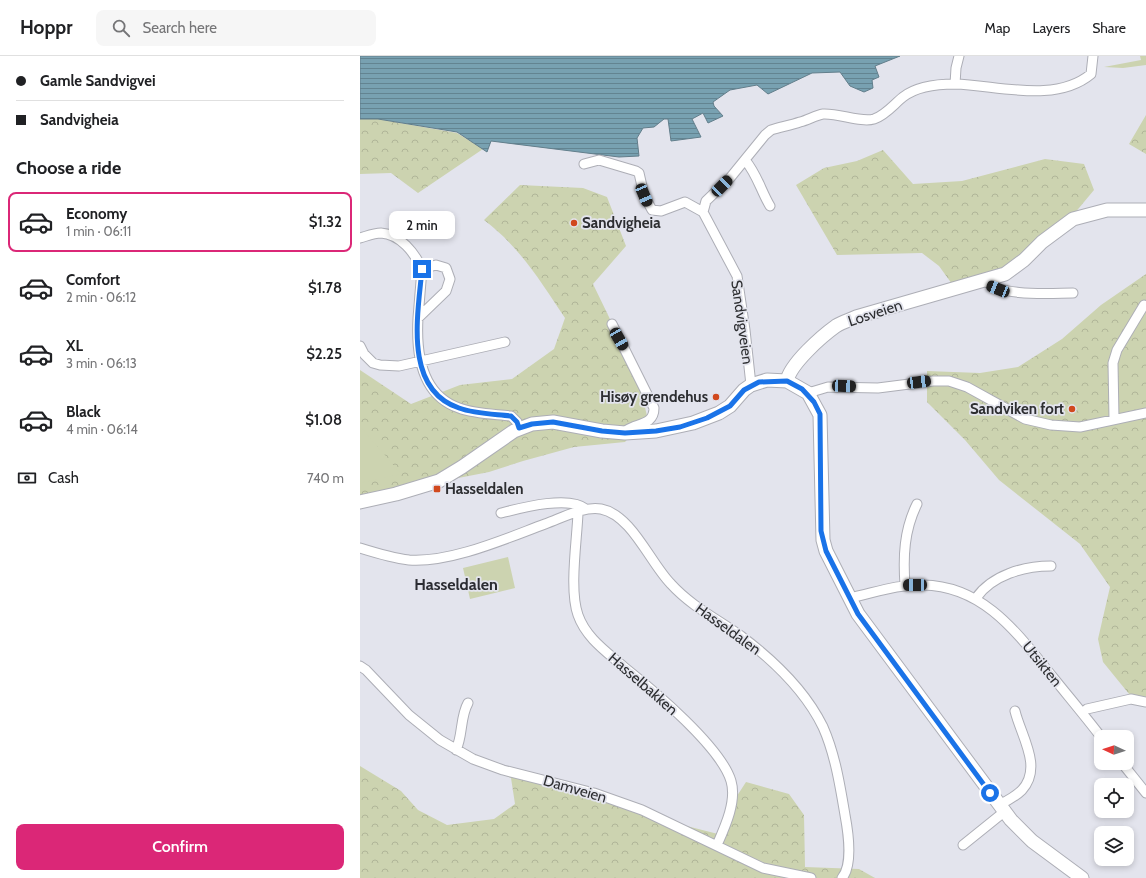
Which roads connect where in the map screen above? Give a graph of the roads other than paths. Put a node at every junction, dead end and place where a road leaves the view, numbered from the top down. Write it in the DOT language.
graph roads {
  1 [pos="960,56"];
  2 [pos="1093,56"];
  3 [pos="955,84"];
  4 [pos="746,160"];
  5 [pos="584,164"];
  6 [pos="770,206"];
  7 [pos="1146,210"];
  8 [pos="703,212"];
  9 [pos="360,238"];
  10 [pos="422,269"];
  11 [pos="986,280"];
  12 [pos="1073,293"];
  13 [pos="1144,305"];
  14 [pos="418,318"];
  15 [pos="612,324"];
  16 [pos="505,342"];
  17 [pos="360,346"];
  18 [pos="420,361"];
  19 [pos="787,381"];
  20 [pos="751,385"];
  21 [pos="808,393"];
  22 [pos="1146,413"];
  23 [pos="1114,419"];
  24 [pos="519,428"];
  25 [pos="625,433"];
  26 [pos="360,502"];
  27 [pos="917,504"];
  28 [pos="582,511"];
  29 [pos="501,513"];
  30 [pos="360,548"];
  31 [pos="1051,566"];
  32 [pos="904,585"];
  33 [pos="849,598"];
  34 [pos="976,598"];
  35 [pos="360,666"];
  36 [pos="1146,702"];
  37 [pos="468,703"];
  38 [pos="1015,712"];
  39 [pos="1083,712"];
  40 [pos="1096,730"];
  41 [pos="456,750"];
  42 [pos="1128,770"];
  43 [pos="1146,793"];
  44 [pos="1002,809"];
  45 [pos="717,845"];
  46 [pos="963,845"];
  47 [pos="811,878"];
  48 [pos="842,878"];
  49 [pos="1082,878"];
  1 -- 3 [label="street"];
  2 -- 3 [label="street"];
  3 -- 4 [label="street"];
  4 -- 6 [label="street"];
  4 -- 8 [label="street"];
  5 -- 8 [label="street"];
  7 -- 11 [label="street, Losveien"];
  8 -- 20 [label="street, Sandvigveien"];
  9 -- 10 [label="street"];
  10 -- 14 [label="street"];
  10 -- 14 [label="street"];
  11 -- 12 [label="street"];
  11 -- 19 [label="street, Losveien"];
  13 -- 23 [label="street"];
  14 -- 18 [label="street"];
  15 -- 25 [label="street"];
  16 -- 18 [label="street"];
  17 -- 18 [label="street"];
  18 -- 24 [label="street"];
  19 -- 20 [label="street, Sandvigveien"];
  19 -- 21 [label="street"];
  20 -- 25 [label="street, Sandvigveien"];
  21 -- 23 [label="street"];
  21 -- 33 [label="street"];
  22 -- 23 [label="street"];
  24 -- 25 [label="street, Sandvigveien"];
  24 -- 26 [label="street, Sandvigveien"];
  27 -- 32 [label="street"];
  28 -- 29 [label="street"];
  28 -- 30 [label="street, Hasseldalen"];
  28 -- 45 [label="street, Hasselbakken"];
  28 -- 48 [label="street, Hasseldalen"];
  31 -- 34 [label="street"];
  32 -- 33 [label="street, Utsikten"];
  32 -- 34 [label="street, Utsikten"];
  33 -- 44 [label="street"];
  34 -- 39 [label="street, Utsikten"];
  35 -- 41 [label="street, Damveien"];
  36 -- 39 [label="street"];
  37 -- 41 [label="street"];
  38 -- 44 [label="street"];
  39 -- 40 [label="street, Utsikten"];
  41 -- 45 [label="street, Damveien"];
  42 -- 43 [label="street"];
  44 -- 46 [label="street"];
  44 -- 49 [label="street"];
  45 -- 47 [label="street, Damveien"];
}
